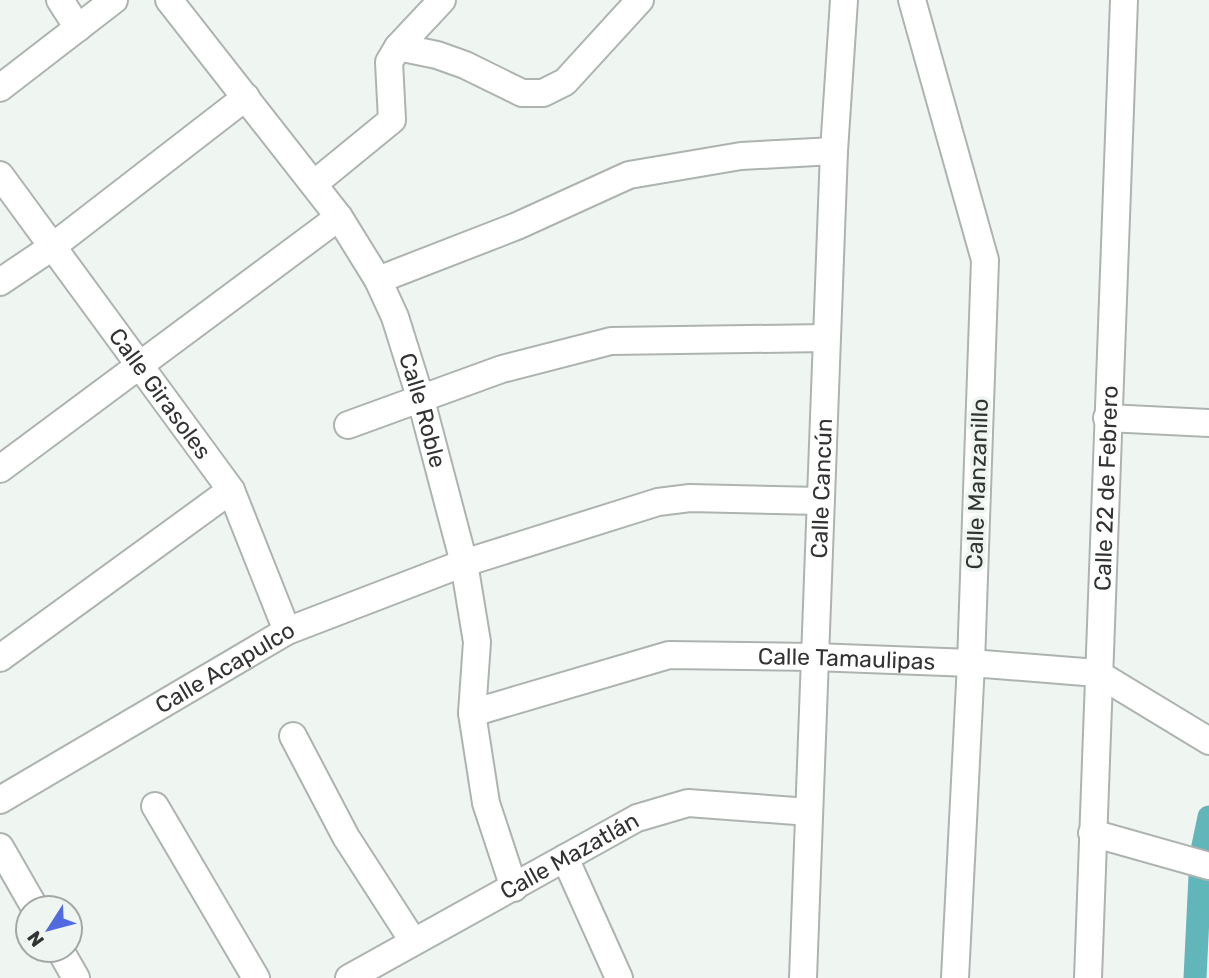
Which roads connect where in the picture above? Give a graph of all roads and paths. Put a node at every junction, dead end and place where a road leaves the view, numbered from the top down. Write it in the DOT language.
graph roads {
  1 [pos="60,0"];
  2 [pos="114,0"];
  3 [pos="169,0"];
  4 [pos="442,0"];
  5 [pos="640,0"];
  6 [pos="844,0"];
  7 [pos="912,0"];
  8 [pos="1124,0"];
  9 [pos="78,28"];
  10 [pos="398,47"];
  11 [pos="0,88"];
  12 [pos="246,97"];
  13 [pos="834,151"];
  14 [pos="0,175"];
  15 [pos="315,183"];
  16 [pos="339,217"];
  17 [pos="52,247"];
  18 [pos="378,280"];
  19 [pos="0,282"];
  20 [pos="826,338"];
  21 [pos="141,363"];
  22 [pos="421,400"];
  23 [pos="1107,418"];
  24 [pos="1209,423"];
  25 [pos="348,425"];
  26 [pos="0,468"];
  27 [pos="231,490"];
  28 [pos="820,501"];
  29 [pos="464,563"];
  30 [pos="287,632"];
  31 [pos="814,657"];
  32 [pos="0,658"];
  33 [pos="971,663"];
  34 [pos="1097,673"];
  35 [pos="472,713"];
  36 [pos="1199,734"];
  37 [pos="293,736"];
  38 [pos="0,800"];
  39 [pos="155,806"];
  40 [pos="809,812"];
  41 [pos="1092,833"];
  42 [pos="0,847"];
  43 [pos="565,858"];
  44 [pos="1209,866"];
  45 [pos="514,888"];
  46 [pos="27,894"];
  47 [pos="413,941"];
  48 [pos="256,978"];
  49 [pos="349,978"];
  50 [pos="619,978"];
  51 [pos="803,978"];
  52 [pos="955,978"];
  53 [pos="1088,978"];
  1 -- 9 [label="street"];
  2 -- 9 [label="street"];
  3 -- 12 [label="street, Calle Roble"];
  4 -- 10 [label="street"];
  5 -- 10 [label="street"];
  6 -- 13 [label="street, Calle Cancún"];
  7 -- 33 [label="street, Calle Manzanillo"];
  8 -- 23 [label="street, Calle 22 de Febrero"];
  9 -- 11 [label="street"];
  10 -- 15 [label="street"];
  12 -- 15 [label="street, Calle Roble"];
  12 -- 17 [label="street"];
  13 -- 18 [label="street"];
  13 -- 20 [label="street, Calle Cancún"];
  14 -- 17 [label="street, Calle Girasoles"];
  15 -- 16 [label="street, Calle Roble"];
  16 -- 18 [label="street, Calle Roble"];
  16 -- 21 [label="street"];
  17 -- 19 [label="street"];
  17 -- 21 [label="street, Calle Girasoles"];
  18 -- 22 [label="street, Calle Roble"];
  20 -- 22 [label="street"];
  20 -- 28 [label="street, Calle Cancún"];
  21 -- 26 [label="street"];
  21 -- 27 [label="street, Calle Girasoles"];
  22 -- 25 [label="street"];
  22 -- 29 [label="street, Calle Roble"];
  23 -- 24 [label="street"];
  23 -- 34 [label="street, Calle 22 de Febrero"];
  27 -- 30 [label="street, Calle Girasoles"];
  27 -- 32 [label="street"];
  28 -- 29 [label="street, Calle Acapulco"];
  28 -- 31 [label="street, Calle Cancún"];
  29 -- 30 [label="street, Calle Acapulco"];
  29 -- 35 [label="street, Calle Roble"];
  30 -- 38 [label="street, Calle Acapulco"];
  31 -- 33 [label="street, Calle Tamaulipas"];
  31 -- 35 [label="street, Calle Tamaulipas"];
  31 -- 40 [label="street, Calle Cancún"];
  33 -- 34 [label="street, Calle Tamaulipas"];
  33 -- 52 [label="street, Calle Manzanillo"];
  34 -- 36 [label="street, Calle Tamaulipas"];
  34 -- 41 [label="street, Calle 22 de Febrero"];
  35 -- 45 [label="street, Calle Roble"];
  37 -- 47 [label="street"];
  39 -- 48 [label="street"];
  40 -- 43 [label="street, Calle Mazatlán"];
  40 -- 51 [label="street, Calle Cancún"];
  41 -- 44 [label="street"];
  41 -- 53 [label="street, Calle 22 de Febrero"];
  42 -- 46 [label="street"];
  43 -- 45 [label="street, Calle Mazatlán"];
  43 -- 50 [label="street"];
  45 -- 47 [label="street, Calle Mazatlán"];
  47 -- 49 [label="street, Calle Mazatlán"];
}
